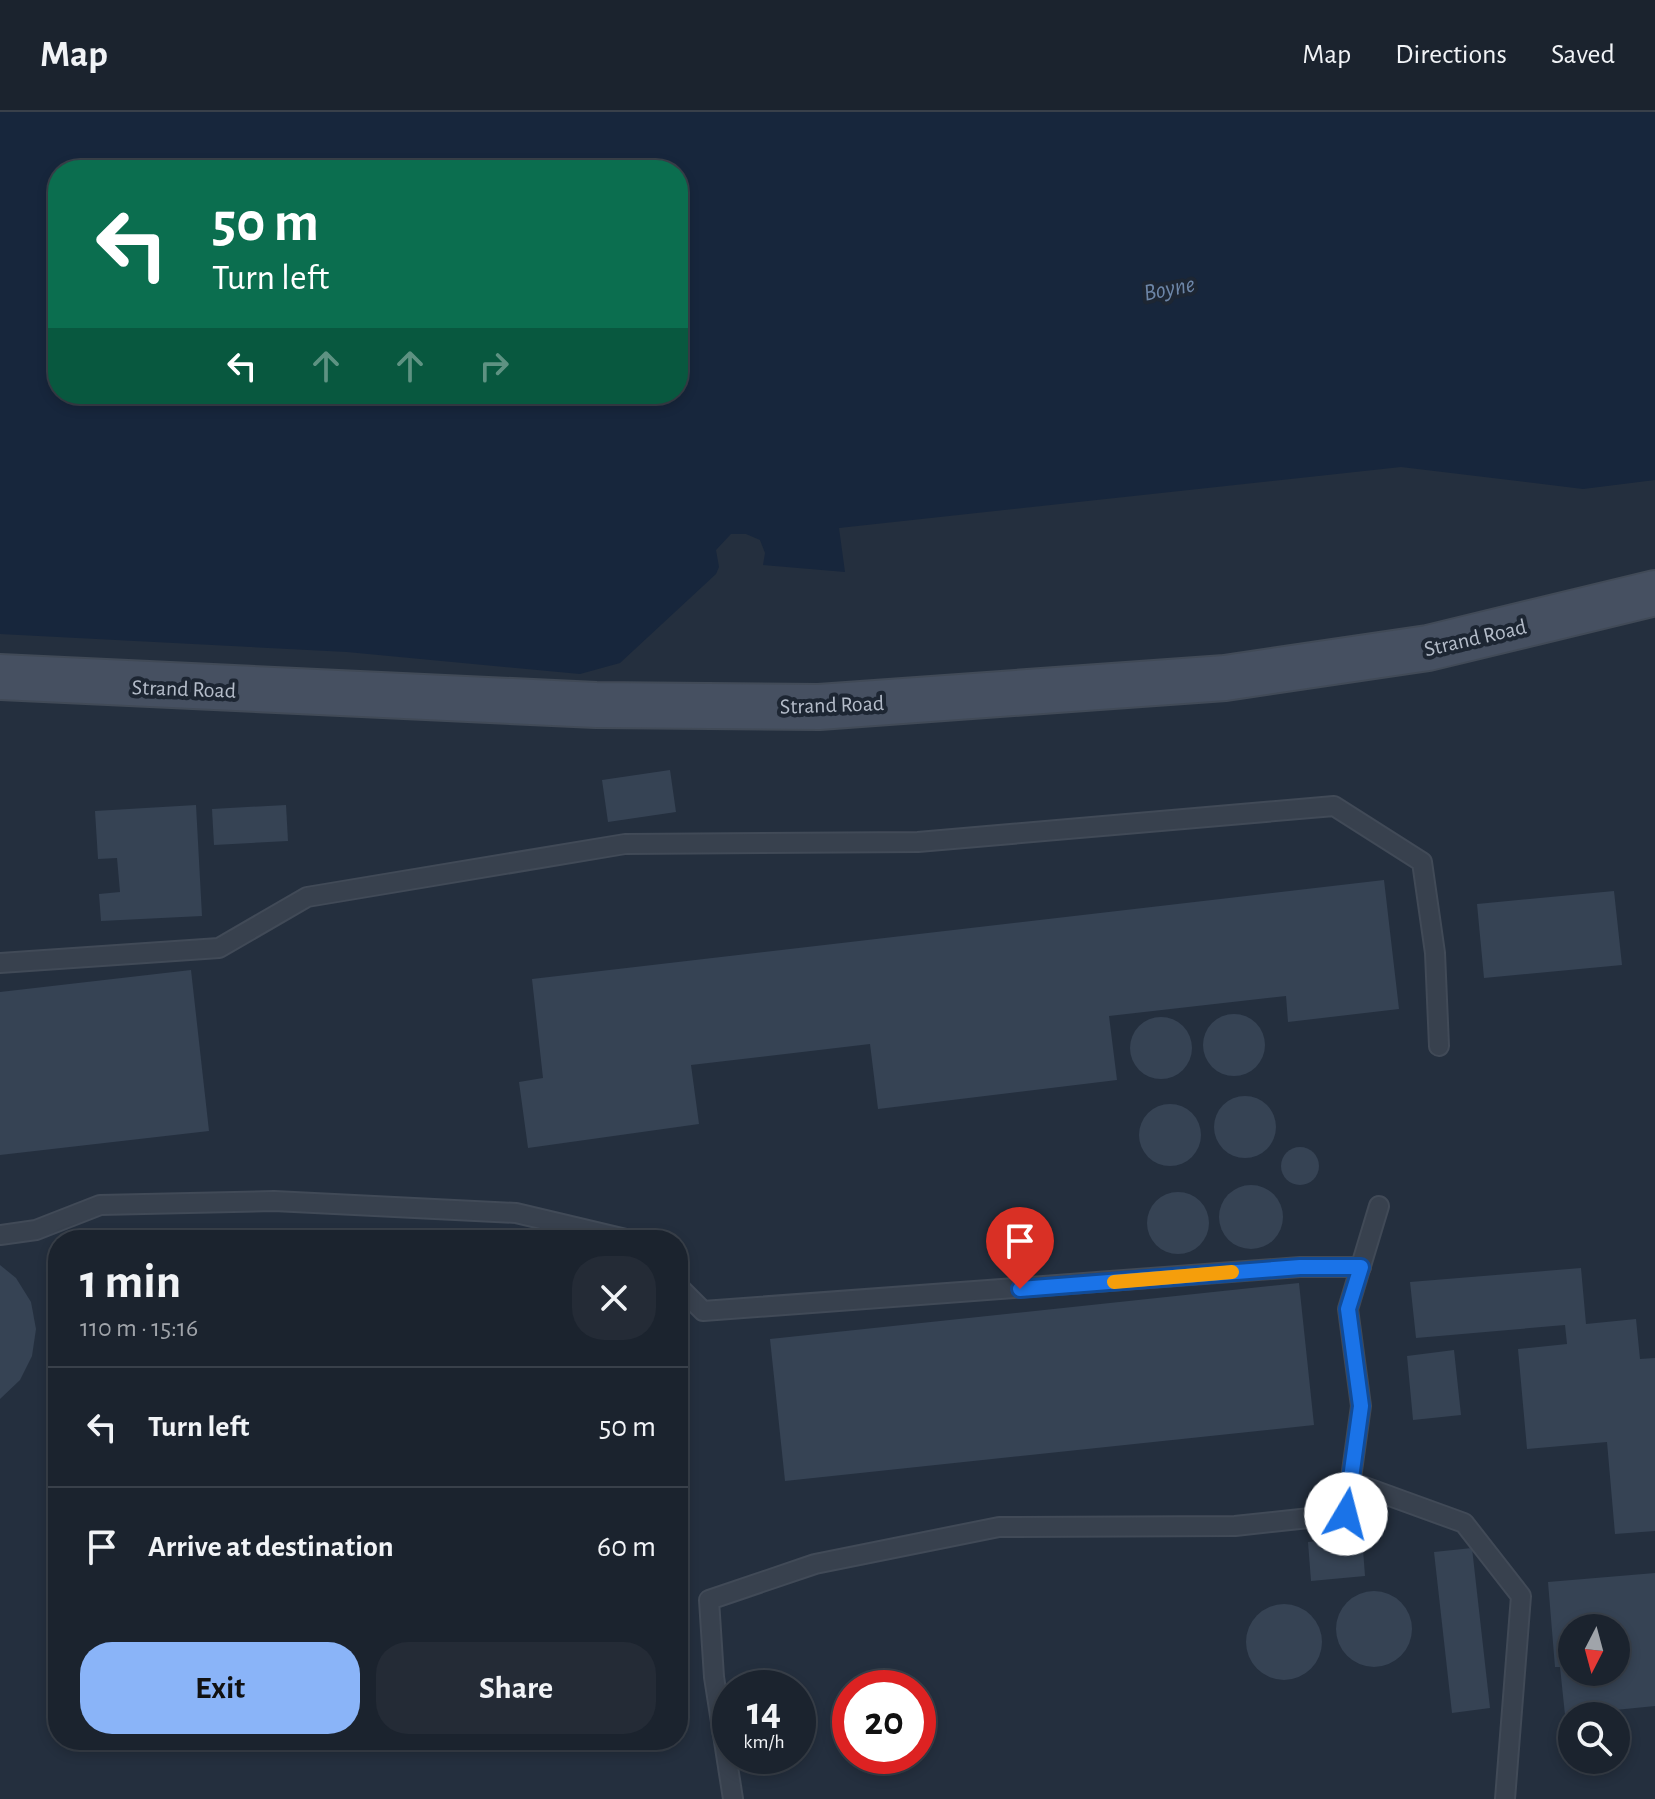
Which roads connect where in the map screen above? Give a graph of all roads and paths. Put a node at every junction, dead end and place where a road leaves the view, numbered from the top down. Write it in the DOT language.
graph roads {
  1 [pos="1655,593"];
  2 [pos="0,677"];
  3 [pos="0,963"];
  4 [pos="1439,1046"];
  5 [pos="1379,1206"];
  6 [pos="588,1230"];
  7 [pos="0,1235"];
  8 [pos="1361,1267"];
  9 [pos="688,1296"];
  10 [pos="1351,1482"];
  11 [pos="733,1799"];
  12 [pos="1505,1799"];
  1 -- 2 [label="main road, Strand Road"];
  3 -- 4 [label="lane"];
  5 -- 8 [label="lane"];
  6 -- 7 [label="lane"];
  8 -- 9 [label="lane"];
  8 -- 10 [label="lane"];
  10 -- 11 [label="lane"];
  10 -- 12 [label="lane"];
}
